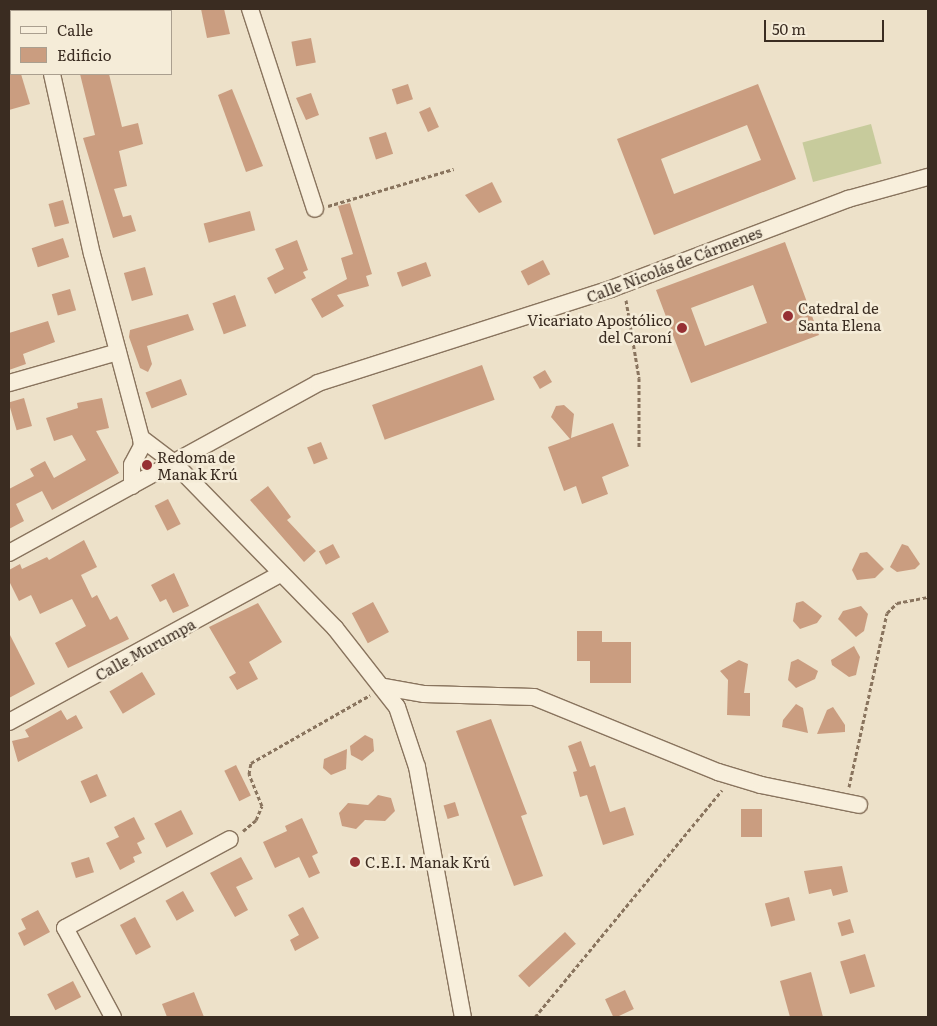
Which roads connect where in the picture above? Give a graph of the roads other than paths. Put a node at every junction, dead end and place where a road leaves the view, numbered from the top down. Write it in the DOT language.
graph roads {
  1 [pos="250,9"];
  2 [pos="52,75"];
  3 [pos="928,177"];
  4 [pos="315,209"];
  5 [pos="118,352"];
  6 [pos="9,383"];
  7 [pos="142,438"];
  8 [pos="174,463"];
  9 [pos="132,486"];
  10 [pos="9,553"];
  11 [pos="280,574"];
  12 [pos="384,688"];
  13 [pos="9,722"];
  14 [pos="852,804"];
  15 [pos="230,840"];
  16 [pos="113,1017"];
  17 [pos="462,1017"];
  1 -- 4 [label="street"];
  2 -- 5 [label="street"];
  3 -- 8 [label="street, Calle Nicolás de Cármenes"];
  5 -- 6 [label="street"];
  5 -- 7 [label="street"];
  7 -- 8 [label="street"];
  7 -- 9 [label="street"];
  8 -- 9 [label="street, Calle Nicolás de Cármenes"];
  8 -- 11 [label="street"];
  9 -- 10 [label="street, Calle Nicolás de Cármenes"];
  11 -- 12 [label="street"];
  11 -- 13 [label="street, Calle Murumpa"];
  12 -- 14 [label="street"];
  12 -- 17 [label="street"];
  15 -- 16 [label="street"];
}
